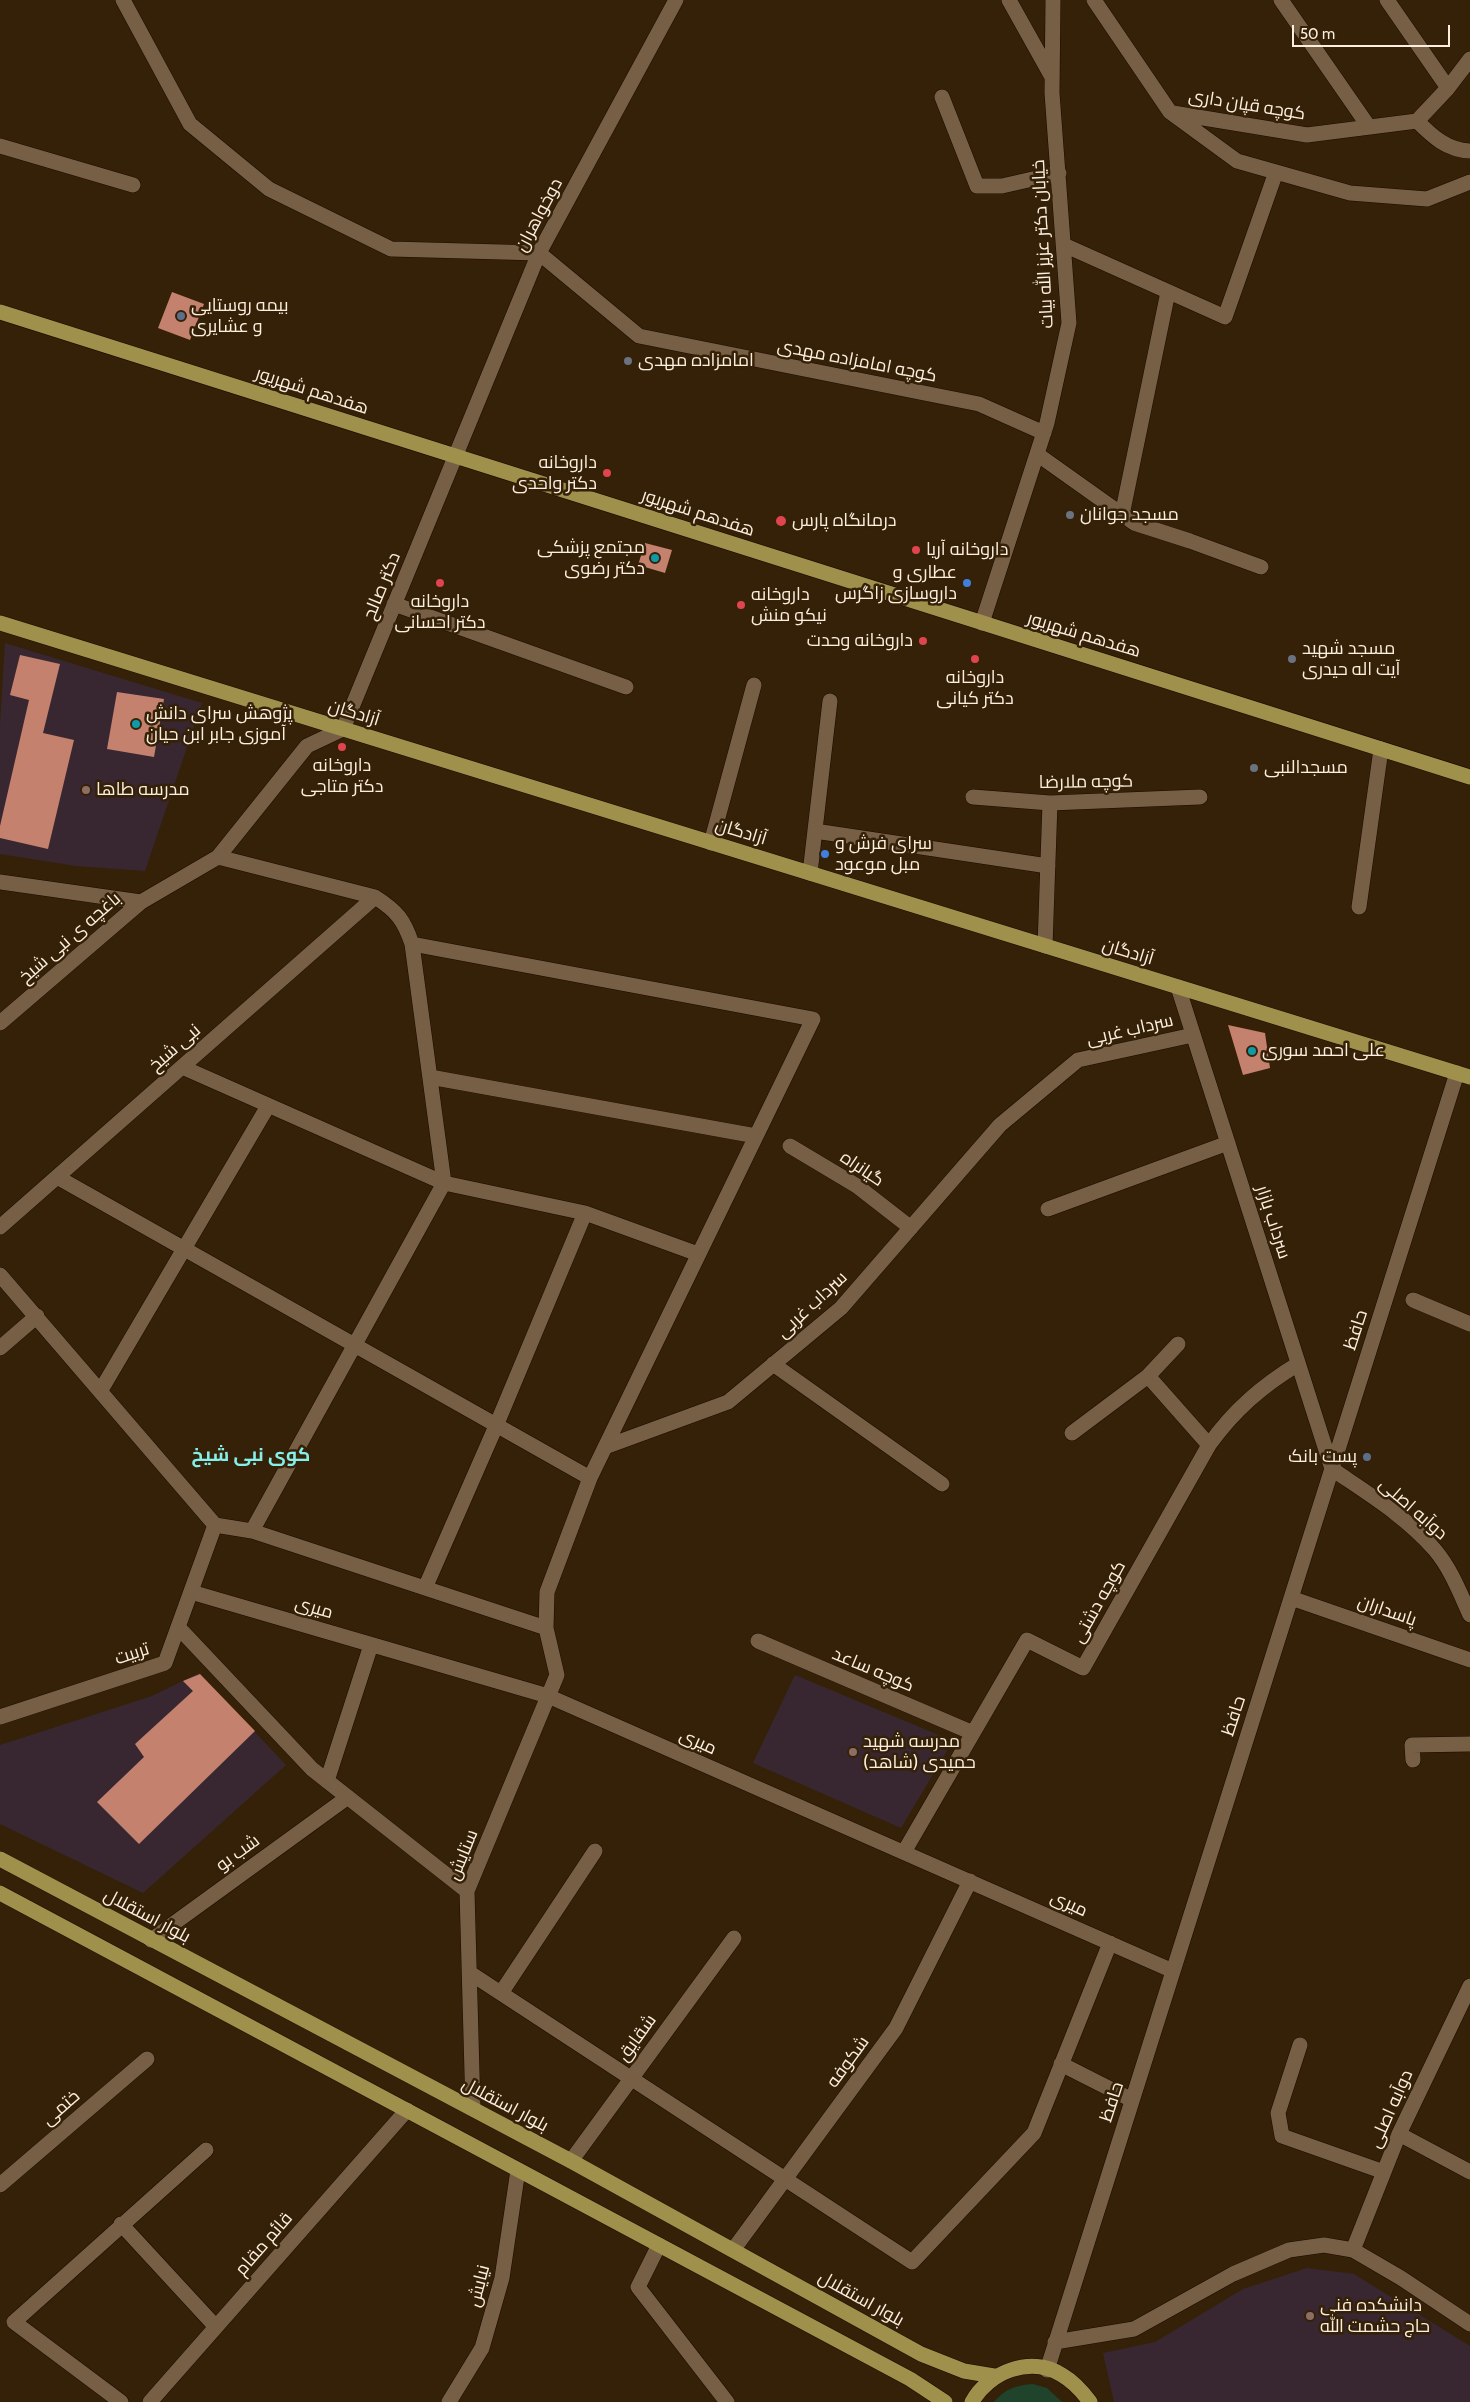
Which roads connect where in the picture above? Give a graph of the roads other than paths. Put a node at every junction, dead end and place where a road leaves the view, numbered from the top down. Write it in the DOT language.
graph roads {
  1 [pos="123,0"];
  2 [pos="676,0"];
  3 [pos="1009,0"];
  4 [pos="1053,0"];
  5 [pos="1094,0"];
  6 [pos="1281,0"];
  7 [pos="1387,0"];
  8 [pos="1470,60"];
  9 [pos="1053,78"];
  10 [pos="1448,88"];
  11 [pos="942,97"];
  12 [pos="1170,112"];
  13 [pos="1417,121"];
  14 [pos="1369,127"];
  15 [pos="0,146"];
  16 [pos="1470,151"];
  17 [pos="1276,172"];
  18 [pos="1059,173"];
  19 [pos="1470,182"];
  20 [pos="133,185"];
  21 [pos="1064,245"];
  22 [pos="539,254"];
  23 [pos="1168,292"];
  24 [pos="0,312"];
  25 [pos="1044,433"];
  26 [pos="1037,454"];
  27 [pos="454,456"];
  28 [pos="1122,515"];
  29 [pos="1261,567"];
  30 [pos="394,604"];
  31 [pos="0,623"];
  32 [pos="982,623"];
  33 [pos="754,685"];
  34 [pos="626,687"];
  35 [pos="830,701"];
  36 [pos="343,729"];
  37 [pos="1381,749"];
  38 [pos="1470,777"];
  39 [pos="973,797"];
  40 [pos="1200,797"];
  41 [pos="1050,803"];
  42 [pos="815,831"];
  43 [pos="711,843"];
  44 [pos="218,857"];
  45 [pos="1048,866"];
  46 [pos="810,873"];
  47 [pos="0,882"];
  48 [pos="375,897"];
  49 [pos="142,902"];
  50 [pos="1359,907"];
  51 [pos="412,944"];
  52 [pos="1045,946"];
  53 [pos="1178,987"];
  54 [pos="0,1023"];
  55 [pos="1193,1034"];
  56 [pos="182,1067"];
  57 [pos="1464,1075"];
  58 [pos="430,1077"];
  59 [pos="268,1106"];
  60 [pos="756,1136"];
  61 [pos="1228,1143"];
  62 [pos="790,1146"];
  63 [pos="57,1177"];
  64 [pos="444,1183"];
  65 [pos="1048,1209"];
  66 [pos="585,1213"];
  67 [pos="0,1227"];
  68 [pos="911,1228"];
  69 [pos="183,1250"];
  70 [pos="698,1254"];
  71 [pos="0,1275"];
  72 [pos="1413,1300"];
  73 [pos="37,1316"];
  74 [pos="1470,1324"];
  75 [pos="1178,1344"];
  76 [pos="353,1346"];
  77 [pos="0,1348"];
  78 [pos="773,1364"];
  79 [pos="1298,1364"];
  80 [pos="1148,1376"];
  81 [pos="101,1390"];
  82 [pos="496,1426"];
  83 [pos="1072,1433"];
  84 [pos="1209,1445"];
  85 [pos="605,1447"];
  86 [pos="1332,1468"];
  87 [pos="590,1478"];
  88 [pos="942,1484"];
  89 [pos="215,1525"];
  90 [pos="252,1531"];
  91 [pos="425,1588"];
  92 [pos="191,1592"];
  93 [pos="1291,1598"];
  94 [pos="1470,1615"];
  95 [pos="178,1627"];
  96 [pos="546,1628"];
  97 [pos="758,1641"];
  98 [pos="372,1644"];
  99 [pos="1470,1660"];
  100 [pos="548,1696"];
  101 [pos="0,1717"];
  102 [pos="973,1733"];
  103 [pos="1470,1744"];
  104 [pos="1413,1760"];
  105 [pos="327,1781"];
  106 [pos="348,1797"];
  107 [pos="595,1850"];
  108 [pos="904,1852"];
  109 [pos="0,1859"];
  110 [pos="970,1881"];
  111 [pos="467,1891"];
  112 [pos="0,1893"];
  113 [pos="734,1938"];
  114 [pos="150,1940"];
  115 [pos="1110,1943"];
  116 [pos="1173,1971"];
  117 [pos="470,1973"];
  118 [pos="1470,1986"];
  119 [pos="501,1993"];
  120 [pos="1300,2046"];
  121 [pos="147,2059"];
  122 [pos="1061,2064"];
  123 [pos="631,2078"];
  124 [pos="1132,2100"];
  125 [pos="473,2109"];
  126 [pos="407,2110"];
  127 [pos="1399,2134"];
  128 [pos="206,2150"];
  129 [pos="571,2161"];
  130 [pos="518,2170"];
  131 [pos="1384,2172"];
  132 [pos="1470,2172"];
  133 [pos="785,2179"];
  134 [pos="0,2185"];
  135 [pos="121,2224"];
  136 [pos="658,2245"];
  137 [pos="733,2250"];
  138 [pos="1352,2250"];
  139 [pos="1470,2324"];
  140 [pos="216,2327"];
  141 [pos="1056,2342"];
  142 [pos="1047,2370"];
  143 [pos="994,2376"];
  144 [pos="121,2402"];
  145 [pos="150,2402"];
  146 [pos="449,2402"];
  147 [pos="727,2402"];
  148 [pos="945,2402"];
  149 [pos="972,2402"];
  150 [pos="1090,2402"];
  1 -- 22 [label="street"];
  2 -- 22 [label="street, دوخواهران"];
  3 -- 9 [label="street"];
  4 -- 9 [label="street, خیابان دکتر عزیز الله بیات"];
  5 -- 12 [label="street"];
  6 -- 14 [label="street"];
  7 -- 10 [label="street"];
  8 -- 10 [label="street"];
  9 -- 18 [label="street, خیابان دکتر عزیز الله بیات"];
  10 -- 13 [label="street"];
  11 -- 18 [label="street"];
  12 -- 14 [label="street, کوچه قپان داری"];
  12 -- 17 [label="street"];
  13 -- 14 [label="street, کوچه قپان داری"];
  13 -- 16 [label="street"];
  15 -- 20 [label="street"];
  17 -- 19 [label="street"];
  17 -- 23 [label="street"];
  18 -- 21 [label="street, خیابان دکتر عزیز الله بیات"];
  21 -- 23 [label="street"];
  21 -- 25 [label="street, خیابان دکتر عزیز الله بیات"];
  22 -- 25 [label="street, کوچه امامزاده مهدی"];
  22 -- 27 [label="street, دوخواهران"];
  23 -- 28 [label="street"];
  24 -- 27 [label="main road, هفدهم شهریور"];
  25 -- 26 [label="street, خیابان دکتر عزیز الله بیات"];
  26 -- 28 [label="street"];
  26 -- 32 [label="street, خیابان دکتر عزیز الله بیات"];
  27 -- 30 [label="street, دکتر صالح"];
  27 -- 32 [label="main road, هفدهم شهریور"];
  28 -- 29 [label="street"];
  30 -- 34 [label="street"];
  30 -- 36 [label="street, دکتر صالح"];
  31 -- 36 [label="main road, آزادگان"];
  32 -- 37 [label="main road, هفدهم شهریور"];
  33 -- 43 [label="street"];
  35 -- 42 [label="street"];
  36 -- 43 [label="main road, آزادگان"];
  36 -- 44 [label="street"];
  37 -- 38 [label="main road, هفدهم شهریور"];
  37 -- 50 [label="street"];
  39 -- 41 [label="street, کوچه ملارضا"];
  40 -- 41 [label="street, کوچه ملارضا"];
  41 -- 45 [label="street"];
  42 -- 45 [label="street"];
  42 -- 46 [label="street"];
  43 -- 46 [label="main road, آزادگان"];
  44 -- 48 [label="street"];
  44 -- 49 [label="street, باغچه ی نبی شیخ"];
  45 -- 52 [label="street"];
  46 -- 52 [label="main road, آزادگان"];
  47 -- 49 [label="street"];
  48 -- 51 [label="street"];
  48 -- 56 [label="street, نبی شیخ"];
  49 -- 54 [label="street, باغچه ی نبی شیخ"];
  51 -- 58 [label="street"];
  51 -- 60 [label="street"];
  52 -- 53 [label="main road, آزادگان"];
  53 -- 55 [label="street, سرداب بازار"];
  53 -- 57 [label="main road, آزادگان"];
  55 -- 61 [label="street, سرداب بازار"];
  55 -- 68 [label="street, سرداب غربی"];
  56 -- 59 [label="street"];
  56 -- 63 [label="street, نبی شیخ"];
  57 -- 86 [label="street, حافظ"];
  58 -- 60 [label="street"];
  58 -- 64 [label="street"];
  59 -- 64 [label="street"];
  59 -- 69 [label="street"];
  60 -- 70 [label="street"];
  61 -- 65 [label="street"];
  61 -- 79 [label="street, سرداب بازار"];
  62 -- 68 [label="street, گیانراه"];
  63 -- 67 [label="street, نبی شیخ"];
  63 -- 69 [label="street"];
  64 -- 66 [label="street"];
  64 -- 76 [label="street"];
  66 -- 70 [label="street"];
  66 -- 82 [label="street"];
  68 -- 78 [label="street, سرداب غربی"];
  69 -- 76 [label="street"];
  69 -- 81 [label="street"];
  70 -- 85 [label="street"];
  71 -- 73 [label="street"];
  72 -- 74 [label="street"];
  73 -- 77 [label="street"];
  73 -- 81 [label="street"];
  75 -- 80 [label="street"];
  76 -- 82 [label="street"];
  76 -- 90 [label="street"];
  78 -- 85 [label="street, سرداب غربی"];
  78 -- 88 [label="street"];
  79 -- 84 [label="street, کوچه دشتی"];
  79 -- 86 [label="street, سرداب بازار"];
  80 -- 83 [label="street"];
  80 -- 84 [label="street"];
  81 -- 89 [label="street"];
  82 -- 87 [label="street"];
  82 -- 91 [label="street"];
  84 -- 102 [label="street, کوچه دشتی"];
  85 -- 87 [label="street"];
  86 -- 93 [label="street, حافظ"];
  86 -- 94 [label="street, دوآبه اصلی"];
  87 -- 96 [label="street"];
  89 -- 90 [label="street"];
  89 -- 92 [label="street, تربیت"];
  90 -- 91 [label="street"];
  91 -- 96 [label="street"];
  92 -- 95 [label="street, تربیت"];
  92 -- 98 [label="street, میری"];
  93 -- 99 [label="street, پاسداران"];
  93 -- 116 [label="street, حافظ"];
  95 -- 101 [label="street, تربیت"];
  95 -- 105 [label="street"];
  96 -- 100 [label="street, ستایش"];
  97 -- 102 [label="street, کوچه ساعد"];
  98 -- 100 [label="street, میری"];
  98 -- 105 [label="street"];
  100 -- 108 [label="street, میری"];
  100 -- 111 [label="street, ستایش"];
  102 -- 108 [label="street, کوچه دشتی"];
  103 -- 104 [label="street"];
  105 -- 106 [label="street"];
  106 -- 111 [label="street"];
  106 -- 114 [label="street, شب بو"];
  107 -- 119 [label="street"];
  108 -- 110 [label="street, میری"];
  109 -- 114 [label="main road, بلوار استقلال"];
  110 -- 115 [label="street, میری"];
  110 -- 133 [label="street, شکوفه"];
  111 -- 117 [label="street, ستایش"];
  112 -- 126 [label="main road"];
  113 -- 123 [label="street, شقایق"];
  114 -- 125 [label="main road, بلوار استقلال"];
  115 -- 116 [label="street, میری"];
  115 -- 122 [label="street"];
  116 -- 124 [label="street, حافظ"];
  117 -- 119 [label="street"];
  117 -- 125 [label="street, ستایش"];
  118 -- 127 [label="street, دوآبه اصلی"];
  119 -- 123 [label="street"];
  120 -- 131 [label="street"];
  121 -- 134 [label="street, ختمی"];
  122 -- 124 [label="street"];
  122 -- 133 [label="street"];
  123 -- 129 [label="street, شقایق"];
  123 -- 133 [label="street"];
  124 -- 141 [label="street, حافظ"];
  125 -- 129 [label="main road, بلوار استقلال"];
  126 -- 130 [label="main road"];
  126 -- 140 [label="street, قائم مقام"];
  127 -- 131 [label="street, دوآبه اصلی"];
  127 -- 132 [label="street"];
  128 -- 135 [label="street"];
  129 -- 137 [label="main road, بلوار استقلال"];
  130 -- 136 [label="main road"];
  130 -- 146 [label="street, نیایش"];
  131 -- 138 [label="street, دوآبه اصلی"];
  133 -- 137 [label="street, شکوفه"];
  135 -- 140 [label="street"];
  135 -- 144 [label="street"];
  136 -- 147 [label="street"];
  136 -- 148 [label="main road"];
  137 -- 143 [label="main road, بلوار استقلال"];
  138 -- 139 [label="street"];
  138 -- 141 [label="street"];
  140 -- 145 [label="street, قائم مقام"];
  141 -- 142 [label="street, حافظ"];
  142 -- 143 [label="main road"];
  142 -- 150 [label="main road"];
  143 -- 149 [label="main road"];
}
